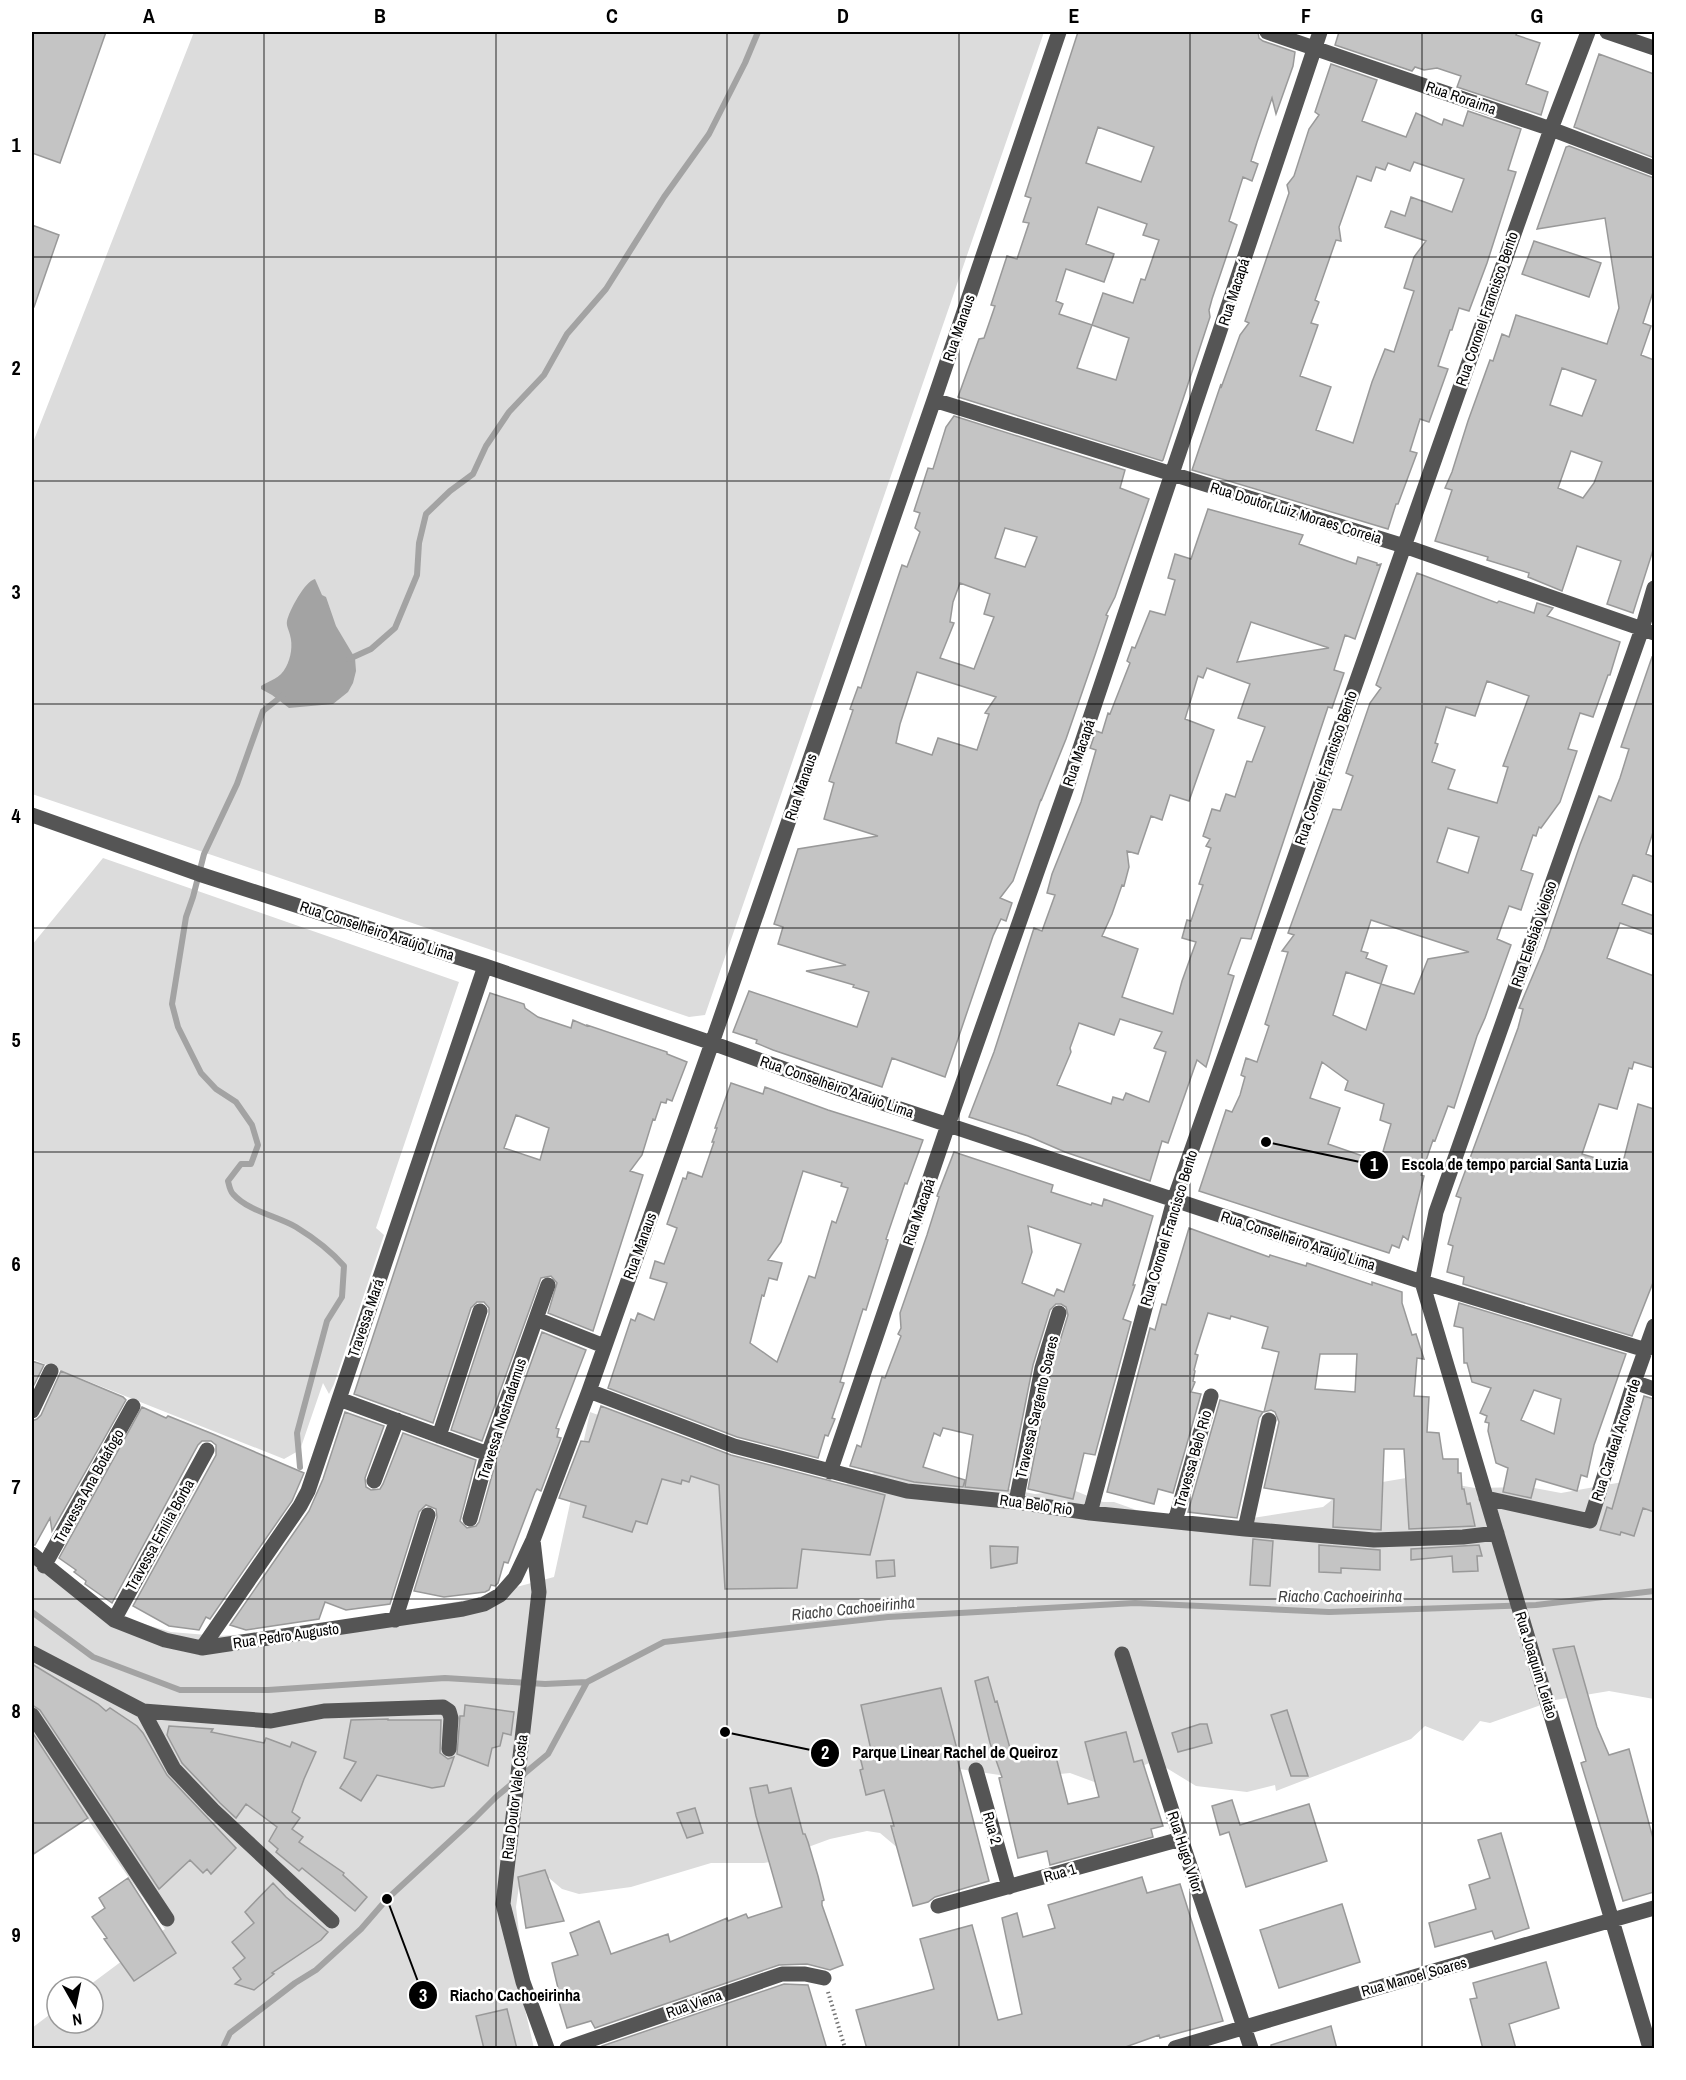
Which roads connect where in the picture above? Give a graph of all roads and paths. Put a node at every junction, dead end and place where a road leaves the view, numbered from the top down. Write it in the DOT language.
graph roads {
  1 [pos="1059,32"];
  2 [pos="1267,32"];
  3 [pos="1320,32"];
  4 [pos="1588,32"];
  5 [pos="1607,32"];
  6 [pos="1314,48"];
  7 [pos="1654,48"];
  8 [pos="1551,129"];
  9 [pos="1654,168"];
  10 [pos="934,400"];
  11 [pos="1173,476"];
  12 [pos="1404,546"];
  13 [pos="1654,588"];
  14 [pos="1648,631"];
  15 [pos="32,814"];
  16 [pos="485,966"];
  17 [pos="712,1043"];
  18 [pos="948,1125"];
  19 [pos="1174,1200"];
  20 [pos="1422,1282"];
  21 [pos="548,1285"];
  22 [pos="480,1311"];
  23 [pos="1059,1313"];
  24 [pos="536,1319"];
  25 [pos="1654,1326"];
  26 [pos="604,1346"];
  27 [pos="1646,1350"];
  28 [pos="51,1371"];
  29 [pos="1634,1382"];
  30 [pos="1654,1389"];
  31 [pos="589,1391"];
  32 [pos="1211,1396"];
  33 [pos="339,1399"];
  34 [pos="133,1406"];
  35 [pos="32,1411"];
  36 [pos="397,1420"];
  37 [pos="1269,1420"];
  38 [pos="439,1436"];
  39 [pos="207,1450"];
  40 [pos="489,1454"];
  41 [pos="830,1472"];
  42 [pos="374,1481"];
  43 [pos="1486,1498"];
  44 [pos="1016,1502"];
  45 [pos="1090,1513"];
  46 [pos="428,1515"];
  47 [pos="470,1520"];
  48 [pos="1175,1521"];
  49 [pos="1245,1529"];
  50 [pos="1497,1533"];
  51 [pos="533,1540"];
  52 [pos="32,1554"];
  53 [pos="44,1566"];
  54 [pos="114,1620"];
  55 [pos="395,1620"];
  56 [pos="202,1648"];
  57 [pos="32,1653"];
  58 [pos="1122,1654"];
  59 [pos="144,1711"];
  60 [pos="32,1715"];
  61 [pos="448,1749"];
  62 [pos="976,1770"];
  63 [pos="1180,1839"];
  64 [pos="1009,1887"];
  65 [pos="938,1906"];
  66 [pos="1654,1908"];
  67 [pos="167,1919"];
  68 [pos="1612,1919"];
  69 [pos="332,1921"];
  70 [pos="824,1978"];
  71 [pos="1245,2027"];
  72 [pos="547,2049"];
  73 [pos="567,2049"];
  74 [pos="845,2049"];
  75 [pos="1175,2049"];
  76 [pos="1251,2049"];
  77 [pos="1650,2049"];
  1 -- 10 [label="street, Rua Manaus"];
  2 -- 6 [label="street, Rua Roraima"];
  3 -- 6 [label="street, Rua Macapá"];
  4 -- 8 [label="street, Rua Coronel Francisco Bento"];
  5 -- 7 [label="street"];
  6 -- 8 [label="street, Rua Roraima"];
  6 -- 11 [label="street, Rua Macapá"];
  8 -- 9 [label="street, Rua Roraima"];
  8 -- 12 [label="street, Rua Coronel Francisco Bento"];
  10 -- 11 [label="street, Rua Doutor Luiz Moraes Correia"];
  10 -- 17 [label="street, Rua Manaus"];
  11 -- 12 [label="street, Rua Doutor Luiz Moraes Correia"];
  11 -- 18 [label="street, Rua Macapá"];
  12 -- 14 [label="street, Rua Doutor Luiz Moraes Correia"];
  12 -- 19 [label="street, Rua Coronel Francisco Bento"];
  13 -- 14 [label="street, Rua Elesbão Veloso"];
  14 -- 20 [label="street, Rua Elesbão Veloso"];
  15 -- 16 [label="street, Rua Conselheiro Araújo Lima"];
  16 -- 17 [label="street, Rua Conselheiro Araújo Lima"];
  16 -- 33 [label="street, Travessa Mará"];
  17 -- 18 [label="street, Rua Conselheiro Araújo Lima"];
  17 -- 26 [label="street, Rua Manaus"];
  18 -- 19 [label="street, Rua Conselheiro Araújo Lima"];
  18 -- 41 [label="street, Rua Macapá"];
  19 -- 20 [label="street, Rua Conselheiro Araújo Lima"];
  19 -- 45 [label="street, Rua Coronel Francisco Bento"];
  20 -- 27 [label="street, Rua Conselheiro Araújo Lima"];
  20 -- 43 [label="street, Rua Joaquim Leitão"];
  21 -- 24 [label="street, Travessa Nostradamus"];
  22 -- 38 [label="street"];
  23 -- 44 [label="street, Travessa Sargento Soares"];
  24 -- 26 [label="street"];
  24 -- 40 [label="street, Travessa Nostradamus"];
  25 -- 27 [label="street, Rua Cardeal Arcoverde"];
  26 -- 31 [label="street, Rua Manaus"];
  27 -- 29 [label="street, Rua Cardeal Arcoverde"];
  28 -- 35 [label="street"];
  29 -- 30 [label="street"];
  29 -- 43 [label="street, Rua Cardeal Arcoverde"];
  31 -- 41 [label="street, Rua Belo Rio"];
  31 -- 51 [label="street, Rua Manaus"];
  32 -- 48 [label="street, Travessa Belo Rio"];
  33 -- 36 [label="street"];
  33 -- 56 [label="street, Travessa Mará"];
  34 -- 53 [label="street, Travessa Ana Botafogo"];
  36 -- 38 [label="street"];
  36 -- 42 [label="street"];
  37 -- 49 [label="street"];
  38 -- 40 [label="street"];
  39 -- 54 [label="street, Travessa Emília Borba"];
  40 -- 47 [label="street, Travessa Nostradamus"];
  41 -- 44 [label="street, Rua Belo Rio"];
  43 -- 50 [label="street, Rua Joaquim Leitão"];
  44 -- 45 [label="street, Rua Belo Rio"];
  45 -- 48 [label="street, Rua Belo Rio"];
  46 -- 55 [label="street"];
  48 -- 49 [label="street, Rua Belo Rio"];
  49 -- 50 [label="street, Rua Belo Rio"];
  50 -- 68 [label="street, Rua Joaquim Leitão"];
  51 -- 55 [label="street, Rua Pedro Augusto"];
  51 -- 72 [label="street, Rua Doutor Vale Costa"];
  52 -- 53 [label="street, Rua Pedro Augusto"];
  53 -- 54 [label="street, Rua Pedro Augusto"];
  54 -- 56 [label="street, Rua Pedro Augusto"];
  55 -- 56 [label="street, Rua Pedro Augusto"];
  57 -- 59 [label="street"];
  58 -- 63 [label="street, Rua Hugo Vítor"];
  59 -- 61 [label="street"];
  59 -- 69 [label="street"];
  60 -- 67 [label="street"];
  62 -- 64 [label="street, Rua 2"];
  63 -- 64 [label="street, Rua 1"];
  63 -- 71 [label="street, Rua Hugo Vítor"];
  64 -- 65 [label="street, Rua 1"];
  66 -- 68 [label="street, Rua Manoel Soares"];
  68 -- 71 [label="street, Rua Manoel Soares"];
  68 -- 77 [label="street, Rua Joaquim Leitão"];
  70 -- 73 [label="street, Rua Viena"];
  70 -- 74 [label="path"];
  71 -- 75 [label="street, Rua Manoel Soares"];
  71 -- 76 [label="street, Rua Hugo Vítor"];
}
